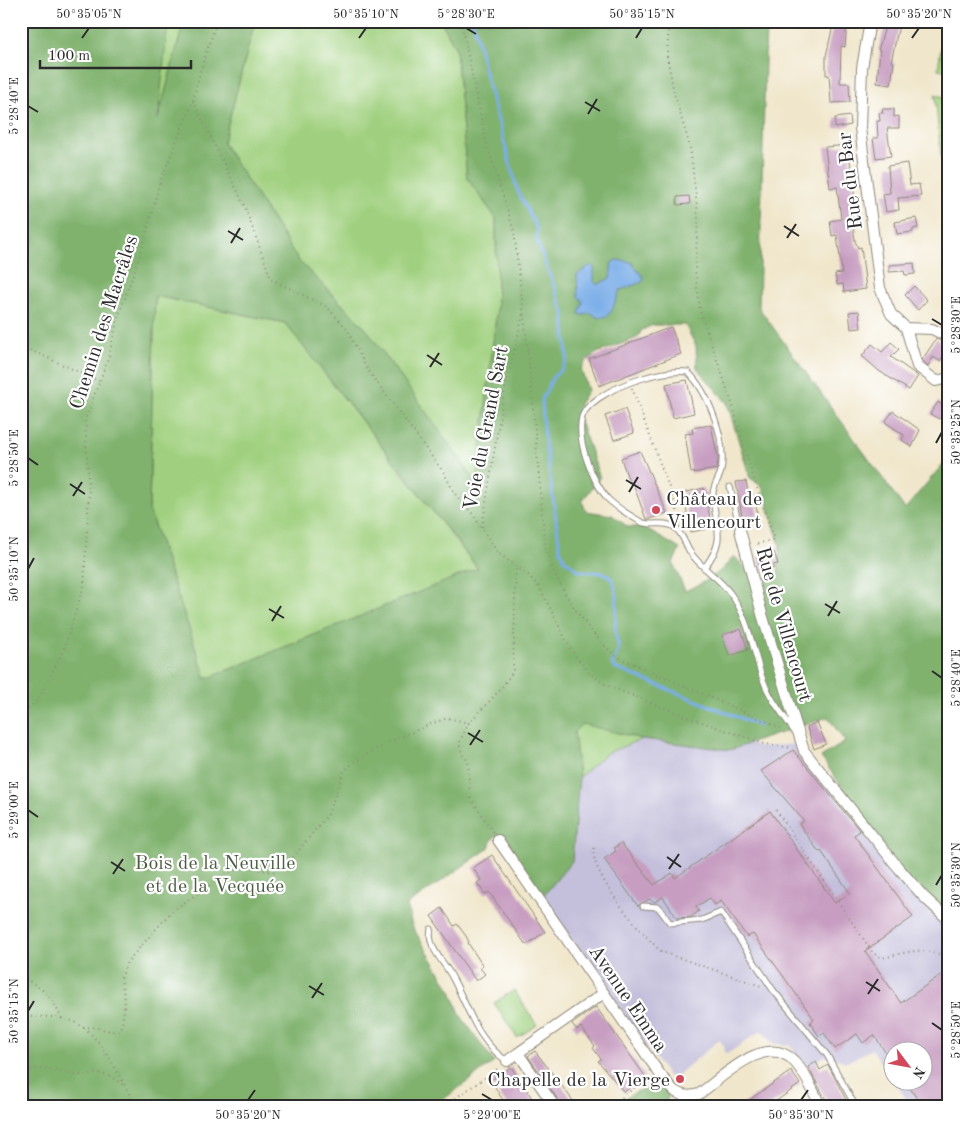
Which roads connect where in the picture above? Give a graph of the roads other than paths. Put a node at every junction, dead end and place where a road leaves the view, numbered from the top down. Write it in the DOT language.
graph roads {
  1 [pos="870,21"];
  2 [pos="906,328"];
  3 [pos="949,337"];
  4 [pos="949,378"];
  5 [pos="730,487"];
  6 [pos="740,530"];
  7 [pos="704,568"];
  8 [pos="801,744"];
  9 [pos="498,840"];
  10 [pos="643,906"];
  11 [pos="949,920"];
  12 [pos="431,929"];
  13 [pos="604,993"];
  14 [pos="518,1053"];
  15 [pos="507,1061"];
  16 [pos="554,1107"];
  17 [pos="821,1107"];
  18 [pos="856,1107"];
  1 -- 2 [label="street, Rue du Bar"];
  2 -- 3 [label="street"];
  2 -- 4 [label="street, Rue du Bar"];
  5 -- 6 [label="lane, Rue de Villencourt"];
  6 -- 8 [label="street, Rue de Villencourt"];
  7 -- 7 [label="lane, Rue de Villencourt"];
  7 -- 8 [label="lane, Rue de Villencourt"];
  8 -- 11 [label="street, Rue de Villencourt"];
  9 -- 13 [label="street, Avenue Emma"];
  10 -- 18 [label="lane"];
  12 -- 15 [label="lane"];
  13 -- 14 [label="street"];
  13 -- 17 [label="street, Avenue Emma"];
  14 -- 15 [label="street"];
  14 -- 16 [label="street"];
}
